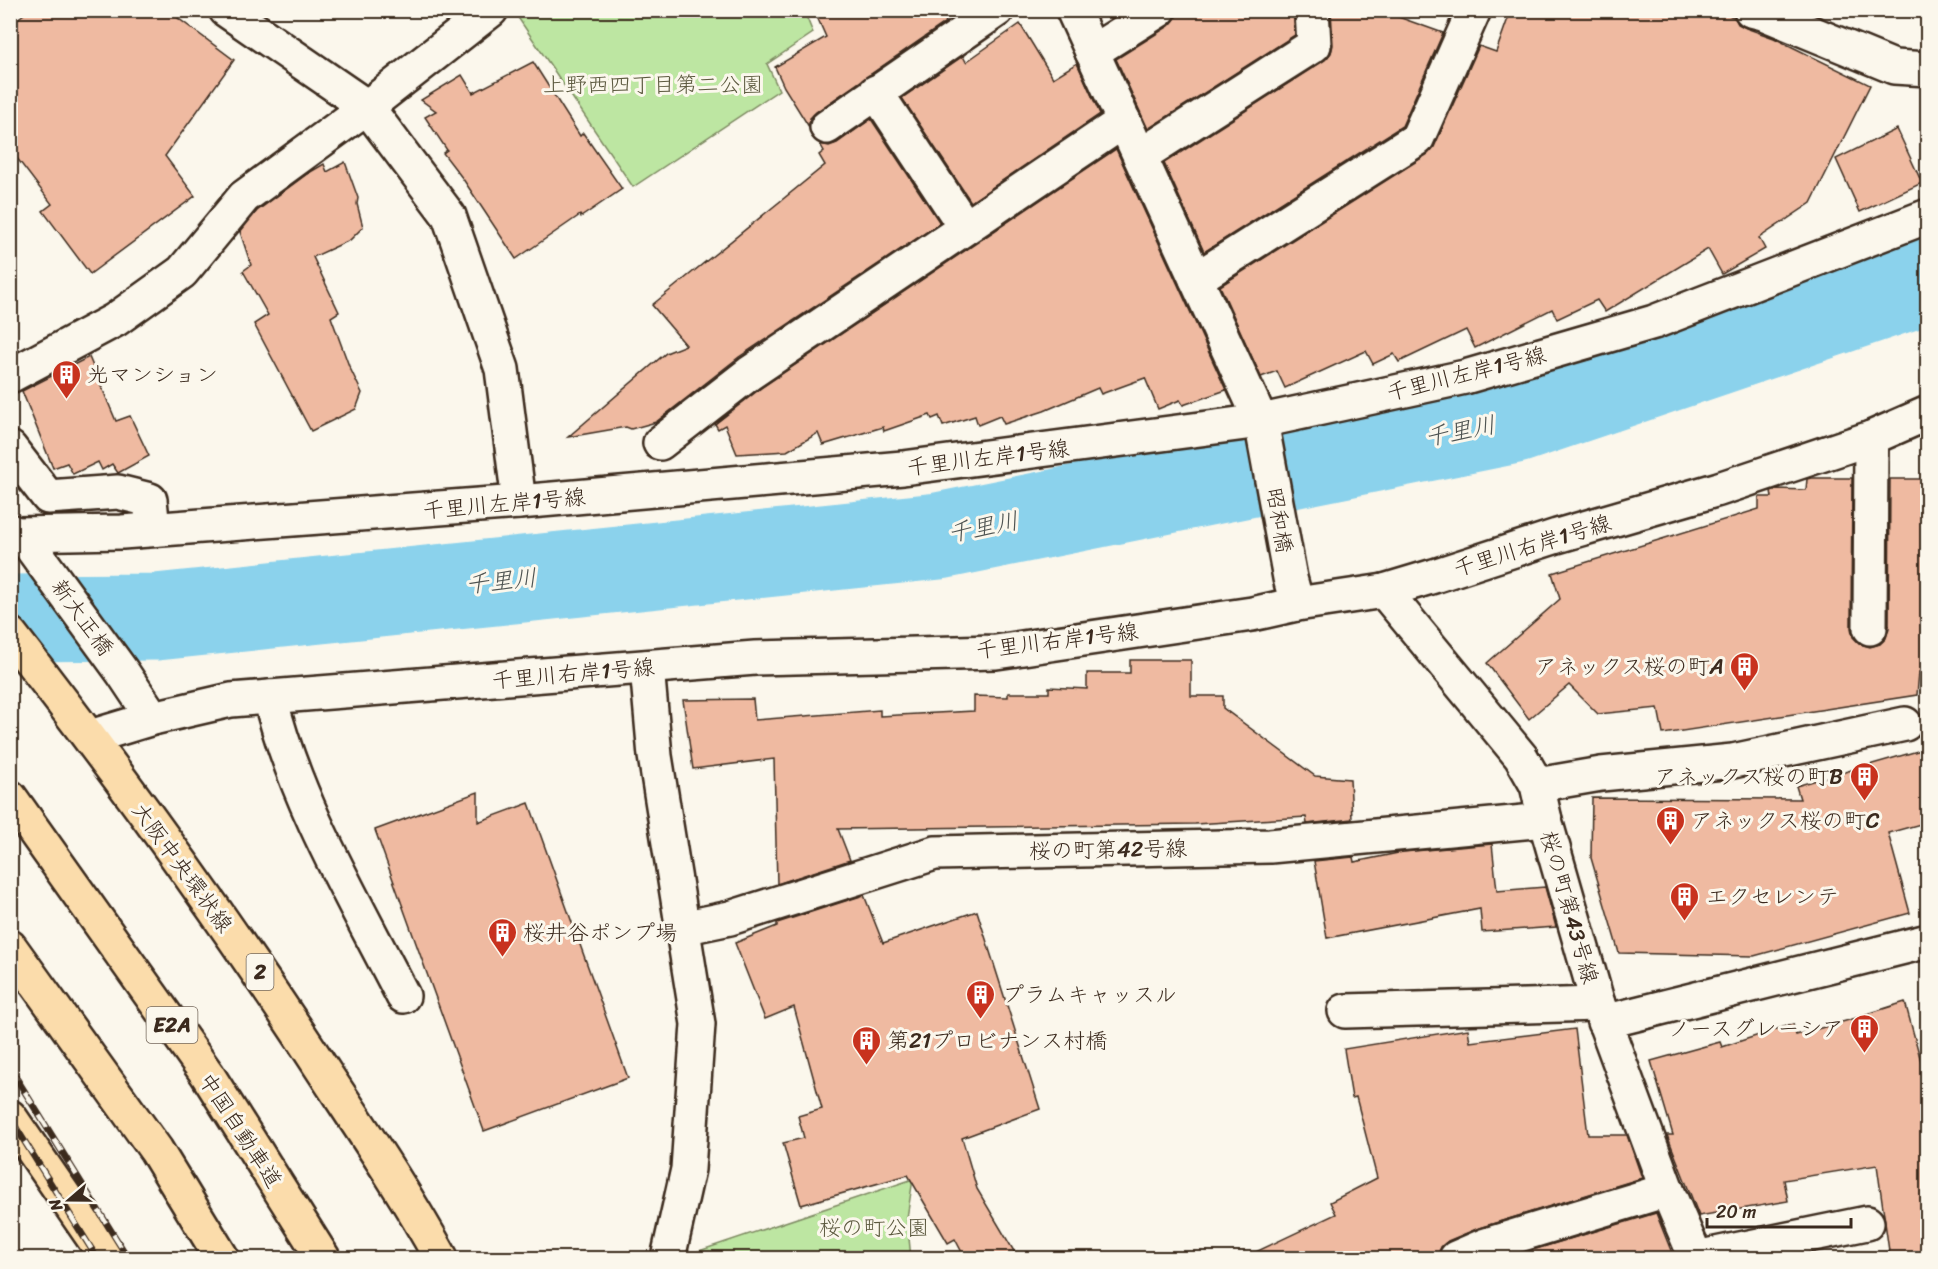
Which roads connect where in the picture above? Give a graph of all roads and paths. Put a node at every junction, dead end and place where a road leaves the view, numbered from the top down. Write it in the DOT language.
graph roads {
  1 [pos="226,10"];
  2 [pos="490,10"];
  3 [pos="997,10"];
  4 [pos="1073,10"];
  5 [pos="1158,10"];
  6 [pos="1312,10"];
  7 [pos="1474,10"];
  8 [pos="1751,10"];
  9 [pos="1092,52"];
  10 [pos="1928,69"];
  11 [pos="876,92"];
  12 [pos="367,107"];
  13 [pos="1124,121"];
  14 [pos="827,127"];
  15 [pos="1140,156"];
  16 [pos="1928,216"];
  17 [pos="965,227"];
  18 [pos="1196,279"];
  19 [pos="10,376"];
  20 [pos="1928,413"];
  21 [pos="1263,428"];
  22 [pos="1870,438"];
  23 [pos="660,443"];
  24 [pos="10,448"];
  25 [pos="519,502"];
  26 [pos="153,529"];
  27 [pos="18,535"];
  28 [pos="1384,591"];
  29 [pos="1297,604"];
  30 [pos="1870,628"];
  31 [pos="10,634"];
  32 [pos="647,667"];
  33 [pos="270,697"];
  34 [pos="146,706"];
  35 [pos="1905,724"];
  36 [pos="90,737"];
  37 [pos="1537,785"];
  38 [pos="10,797"];
  39 [pos="1545,820"];
  40 [pos="682,928"];
  41 [pos="1928,940"];
  42 [pos="10,947"];
  43 [pos="403,996"];
  44 [pos="1345,1011"];
  45 [pos="1601,1013"];
  46 [pos="10,1117"];
  47 [pos="1667,1190"];
  48 [pos="1867,1223"];
  49 [pos="107,1258"];
  50 [pos="222,1258"];
  51 [pos="323,1258"];
  52 [pos="441,1258"];
  53 [pos="668,1258"];
  54 [pos="1456,1258"];
  55 [pos="1696,1258"];
  1 -- 12 [label="street"];
  2 -- 12 [label="street"];
  3 -- 11 [label="street"];
  4 -- 9 [label="street, 昭和橋"];
  5 -- 9 [label="street"];
  6 -- 15 [label="street"];
  7 -- 18 [label="street"];
  8 -- 10 [label="street"];
  9 -- 13 [label="street, 昭和橋"];
  11 -- 14 [label="street"];
  11 -- 17 [label="street"];
  12 -- 19 [label="street"];
  12 -- 25 [label="street"];
  13 -- 15 [label="street, 昭和橋"];
  13 -- 17 [label="street"];
  15 -- 18 [label="street, 昭和橋"];
  16 -- 21 [label="street, 千里川左岸1号線"];
  17 -- 23 [label="street"];
  18 -- 21 [label="street, 昭和橋"];
  20 -- 22 [label="street, 千里川右岸1号線"];
  21 -- 25 [label="street, 千里川左岸1号線"];
  21 -- 29 [label="street, 昭和橋"];
  22 -- 28 [label="street, 千里川右岸1号線"];
  22 -- 30 [label="street"];
  24 -- 26 [label="street"];
  25 -- 26 [label="street, 千里川左岸1号線"];
  26 -- 27 [label="street, 千里川左岸1号線"];
  27 -- 34 [label="street, 新大正橋"];
  28 -- 29 [label="street, 千里川右岸1号線"];
  28 -- 37 [label="street, 桜の町第43号線"];
  29 -- 32 [label="street, 千里川右岸1号線"];
  31 -- 36 [label="main road, 大阪中央環状線 / 2"];
  32 -- 33 [label="street, 千里川右岸1号線"];
  32 -- 40 [label="street"];
  33 -- 34 [label="street, 千里川右岸1号線"];
  33 -- 43 [label="street"];
  34 -- 36 [label="street, 千里川右岸1号線"];
  35 -- 37 [label="street"];
  36 -- 52 [label="main road, 大阪中央環状線 / 2"];
  37 -- 39 [label="street, 桜の町第43号線"];
  38 -- 51 [label="main road, 中国自動車道 / E2A"];
  39 -- 40 [label="street, 桜の町第42号線"];
  39 -- 45 [label="street, 桜の町第43号線"];
  40 -- 53 [label="street"];
  41 -- 45 [label="street"];
  42 -- 50 [label="main road"];
  44 -- 45 [label="street"];
  45 -- 47 [label="street, 桜の町第43号線"];
  46 -- 49 [label="main road"];
  47 -- 54 [label="street"];
  47 -- 55 [label="street, 桜の町第43号線"];
  48 -- 55 [label="street"];
}
